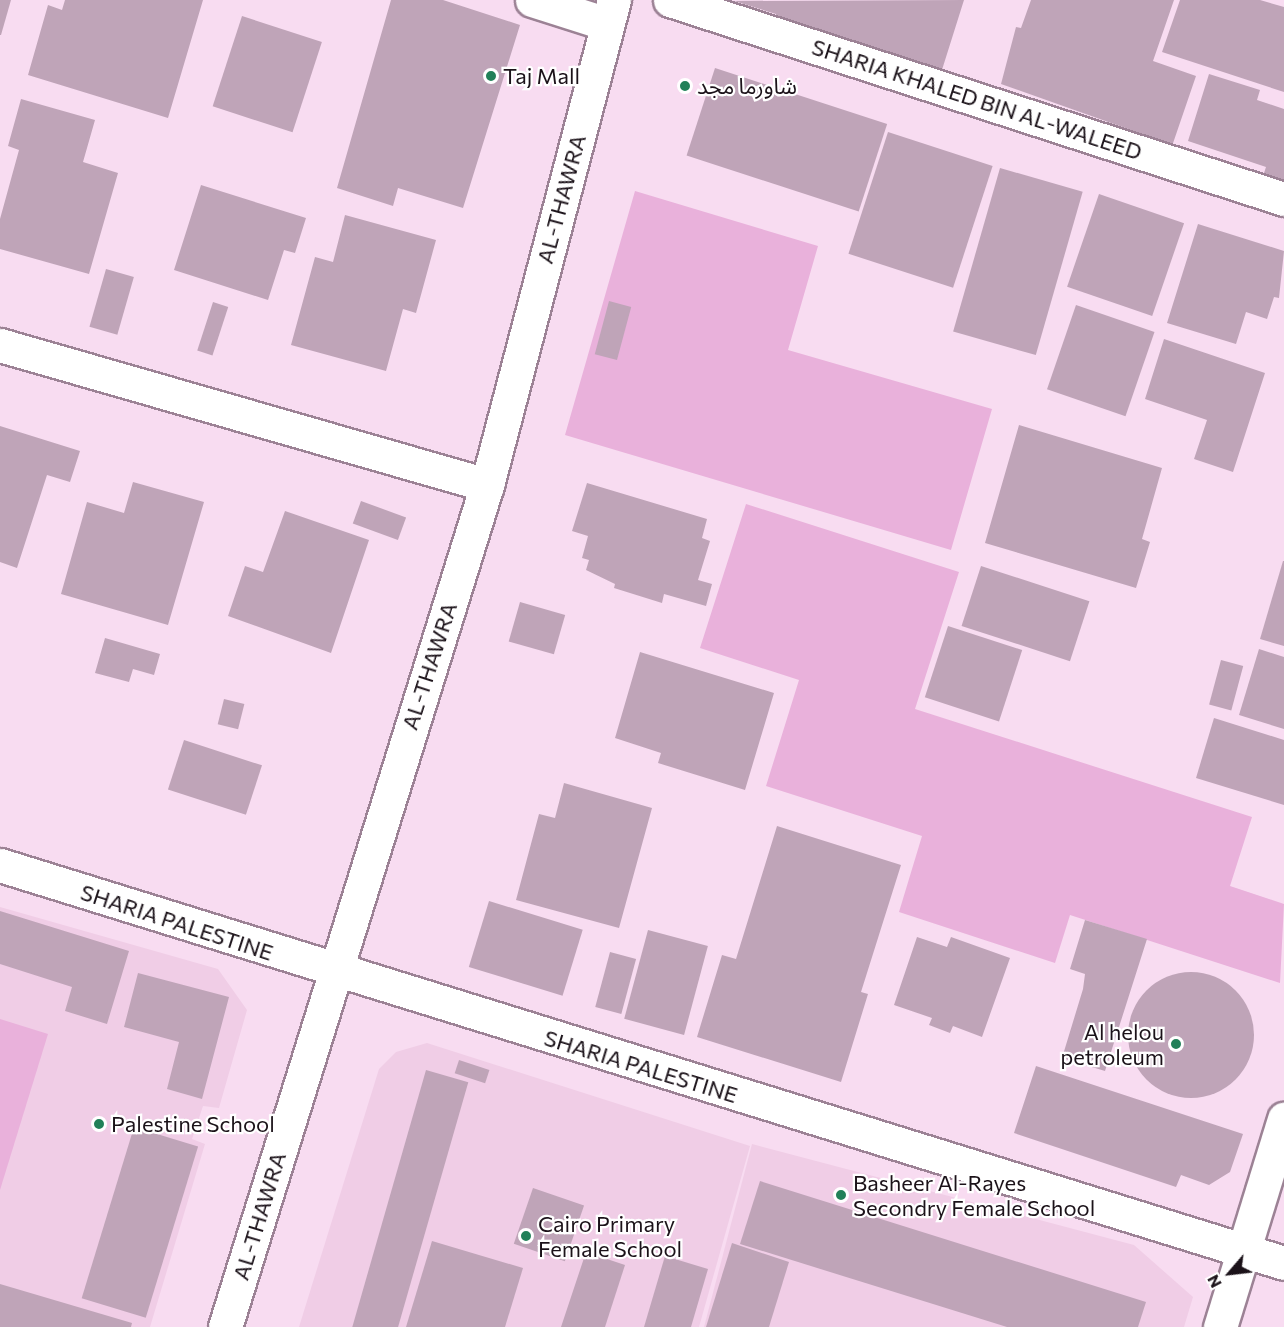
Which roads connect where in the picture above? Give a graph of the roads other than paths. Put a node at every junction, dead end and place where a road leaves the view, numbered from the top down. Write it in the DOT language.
graph roads {
  1 [pos="532,0"];
  2 [pos="670,0"];
  3 [pos="610,12"];
  4 [pos="1284,199"];
  5 [pos="0,345"];
  6 [pos="487,485"];
  7 [pos="0,865"];
  8 [pos="333,972"];
  9 [pos="1284,1119"];
  10 [pos="1241,1251"];
  11 [pos="1284,1263"];
  12 [pos="225,1327"];
  13 [pos="1220,1327"];
  1 -- 3 [label="street"];
  2 -- 4 [label="street, SHARIA KHALED BIN AL-WALEED"];
  3 -- 6 [label="street, AL-THAWRA"];
  5 -- 6 [label="street"];
  6 -- 8 [label="street, AL-THAWRA"];
  7 -- 8 [label="street, SHARIA PALESTINE"];
  8 -- 10 [label="street, SHARIA PALESTINE"];
  8 -- 12 [label="street, AL-THAWRA"];
  9 -- 10 [label="street"];
  10 -- 11 [label="street, SHARIA PALESTINE"];
  10 -- 13 [label="street"];
}
